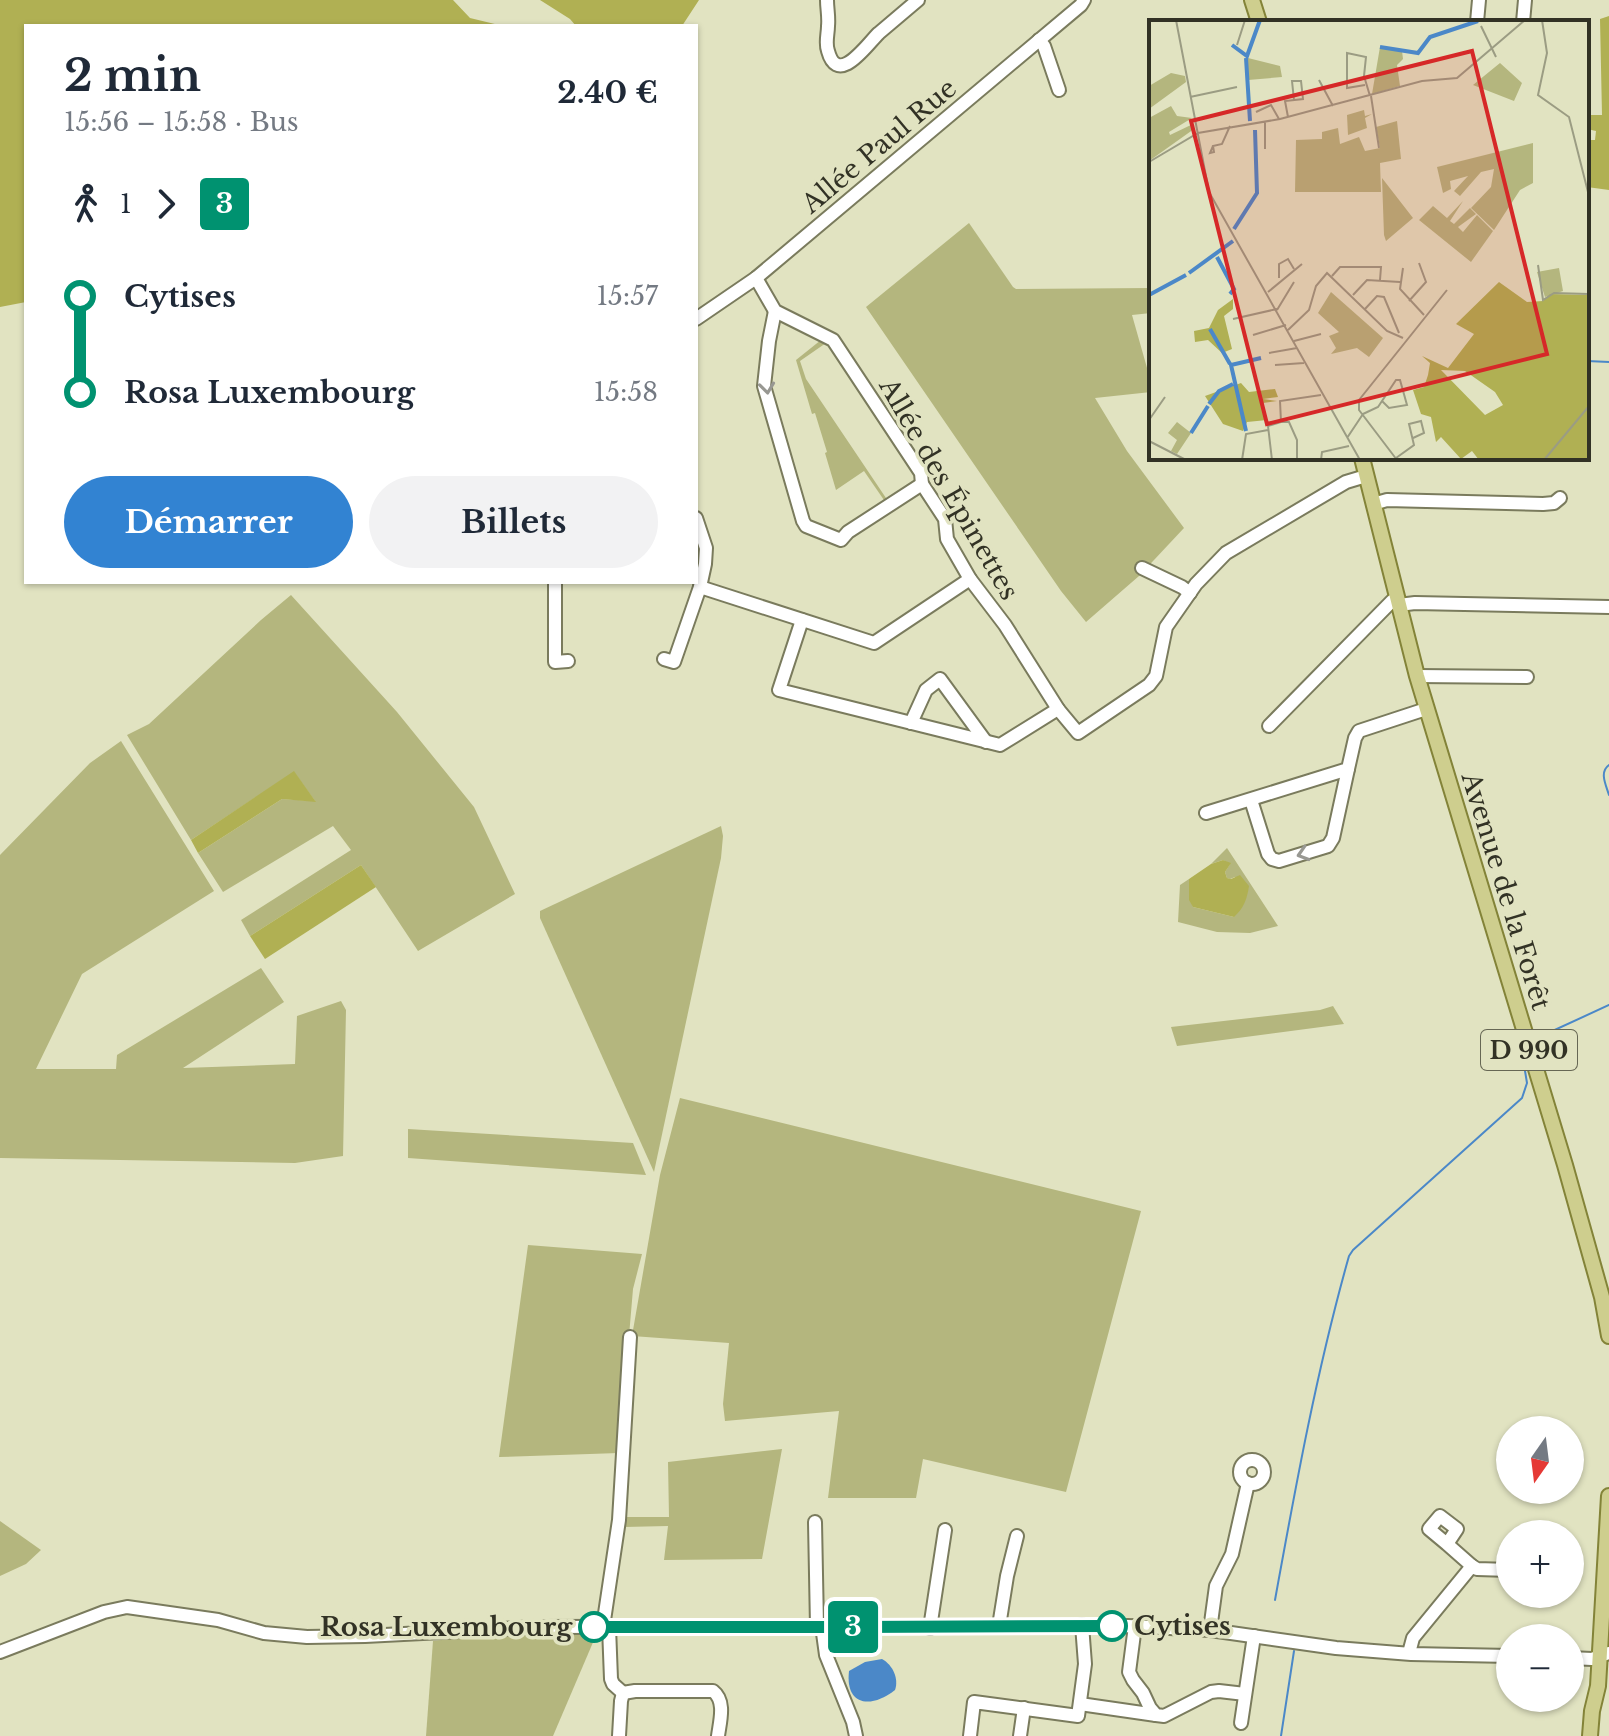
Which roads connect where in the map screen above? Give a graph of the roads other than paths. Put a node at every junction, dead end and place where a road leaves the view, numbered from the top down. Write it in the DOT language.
graph roads {
  1 [pos="827,0"];
  2 [pos="918,0"];
  3 [pos="1084,0"];
  4 [pos="1252,0"];
  5 [pos="1479,0"];
  6 [pos="1525,0"];
  7 [pos="1258,20"];
  8 [pos="1477,20"];
  9 [pos="1523,20"];
  10 [pos="1039,40"];
  11 [pos="1059,90"];
  12 [pos="756,278"];
  13 [pos="775,311"];
  14 [pos="698,318"];
  15 [pos="1362,460"];
  16 [pos="1366,476"];
  17 [pos="922,484"];
  18 [pos="1560,498"];
  19 [pos="1373,504"];
  20 [pos="698,524"];
  21 [pos="701,565"];
  22 [pos="1142,568"];
  23 [pos="970,579"];
  24 [pos="555,584"];
  25 [pos="700,587"];
  26 [pos="1190,593"];
  27 [pos="1398,602"];
  28 [pos="1609,607"];
  29 [pos="802,620"];
  30 [pos="664,659"];
  31 [pos="568,661"];
  32 [pos="1417,676"];
  33 [pos="1527,677"];
  34 [pos="1058,709"];
  35 [pos="1426,709"];
  36 [pos="911,723"];
  37 [pos="1269,726"];
  38 [pos="986,742"];
  39 [pos="1348,769"];
  40 [pos="1251,800"];
  41 [pos="1206,813"];
  42 [pos="1609,1336"];
  43 [pos="630,1337"];
  44 [pos="1260,1446"];
  45 [pos="1609,1496"];
  46 [pos="815,1522"];
  47 [pos="945,1530"];
  48 [pos="1017,1536"];
  49 [pos="1447,1544"];
  50 [pos="1472,1566"];
  51 [pos="1496,1570"];
  52 [pos="1082,1625"];
  53 [pos="819,1626"];
  54 [pos="999,1626"];
  55 [pos="1135,1626"];
  56 [pos="606,1627"];
  57 [pos="930,1628"];
  58 [pos="1210,1630"];
  59 [pos="1254,1636"];
  60 [pos="0,1652"];
  61 [pos="1409,1653"];
  62 [pos="1496,1656"];
  63 [pos="1600,1656"];
  64 [pos="623,1693"];
  65 [pos="1245,1694"];
  66 [pos="1080,1704"];
  67 [pos="1024,1708"];
  68 [pos="1156,1715"];
  69 [pos="1241,1723"];
  70 [pos="619,1736"];
  71 [pos="718,1736"];
  72 [pos="856,1736"];
  73 [pos="970,1736"];
  74 [pos="1020,1736"];
  75 [pos="1590,1736"];
  1 -- 2 [label="street"];
  3 -- 10 [label="street, Allée Paul Rue"];
  4 -- 7 [label="main road"];
  5 -- 8 [label="street"];
  6 -- 9 [label="street"];
  10 -- 11 [label="street"];
  10 -- 12 [label="street, Allée Paul Rue"];
  12 -- 13 [label="street"];
  12 -- 14 [label="street, Allée Paul Rue"];
  13 -- 17 [label="street, Allée des Épinettes"];
  13 -- 17 [label="street, one-way"];
  15 -- 16 [label="main road, Avenue de la Forêt / D 990"];
  16 -- 19 [label="main road, Avenue de la Forêt / D 990"];
  16 -- 26 [label="street"];
  17 -- 23 [label="street, Allée des Épinettes"];
  18 -- 19 [label="street"];
  19 -- 27 [label="main road, Avenue de la Forêt / D 990"];
  20 -- 21 [label="street"];
  21 -- 25 [label="street"];
  22 -- 26 [label="street"];
  23 -- 29 [label="street"];
  23 -- 34 [label="street, Allée des Épinettes"];
  24 -- 31 [label="street"];
  25 -- 29 [label="street"];
  25 -- 30 [label="street"];
  26 -- 34 [label="street"];
  27 -- 28 [label="street"];
  27 -- 32 [label="main road, Avenue de la Forêt / D 990"];
  27 -- 37 [label="street"];
  29 -- 36 [label="street"];
  32 -- 33 [label="street"];
  32 -- 35 [label="main road, Avenue de la Forêt / D 990"];
  34 -- 38 [label="street"];
  35 -- 39 [label="street"];
  35 -- 42 [label="main road, Avenue de la Forêt / D 990"];
  36 -- 38 [label="street"];
  36 -- 38 [label="street"];
  39 -- 40 [label="street"];
  39 -- 40 [label="street, one-way"];
  40 -- 41 [label="street"];
  43 -- 56 [label="street"];
  44 -- 58 [label="street"];
  45 -- 63 [label="main road"];
  46 -- 53 [label="street"];
  47 -- 57 [label="street"];
  48 -- 54 [label="street"];
  49 -- 50 [label="street"];
  50 -- 51 [label="street"];
  50 -- 61 [label="street"];
  52 -- 54 [label="street"];
  52 -- 55 [label="street"];
  52 -- 66 [label="street"];
  53 -- 56 [label="street"];
  53 -- 57 [label="street"];
  53 -- 72 [label="street"];
  54 -- 57 [label="street"];
  55 -- 58 [label="street"];
  55 -- 68 [label="street"];
  56 -- 60 [label="street"];
  56 -- 64 [label="street"];
  58 -- 59 [label="street"];
  59 -- 61 [label="street"];
  59 -- 65 [label="street"];
  61 -- 62 [label="street"];
  63 -- 75 [label="main road"];
  64 -- 70 [label="street"];
  64 -- 71 [label="street"];
  65 -- 68 [label="street"];
  65 -- 69 [label="street"];
  66 -- 67 [label="street"];
  66 -- 68 [label="street"];
  67 -- 73 [label="street"];
  67 -- 74 [label="street"];
}
